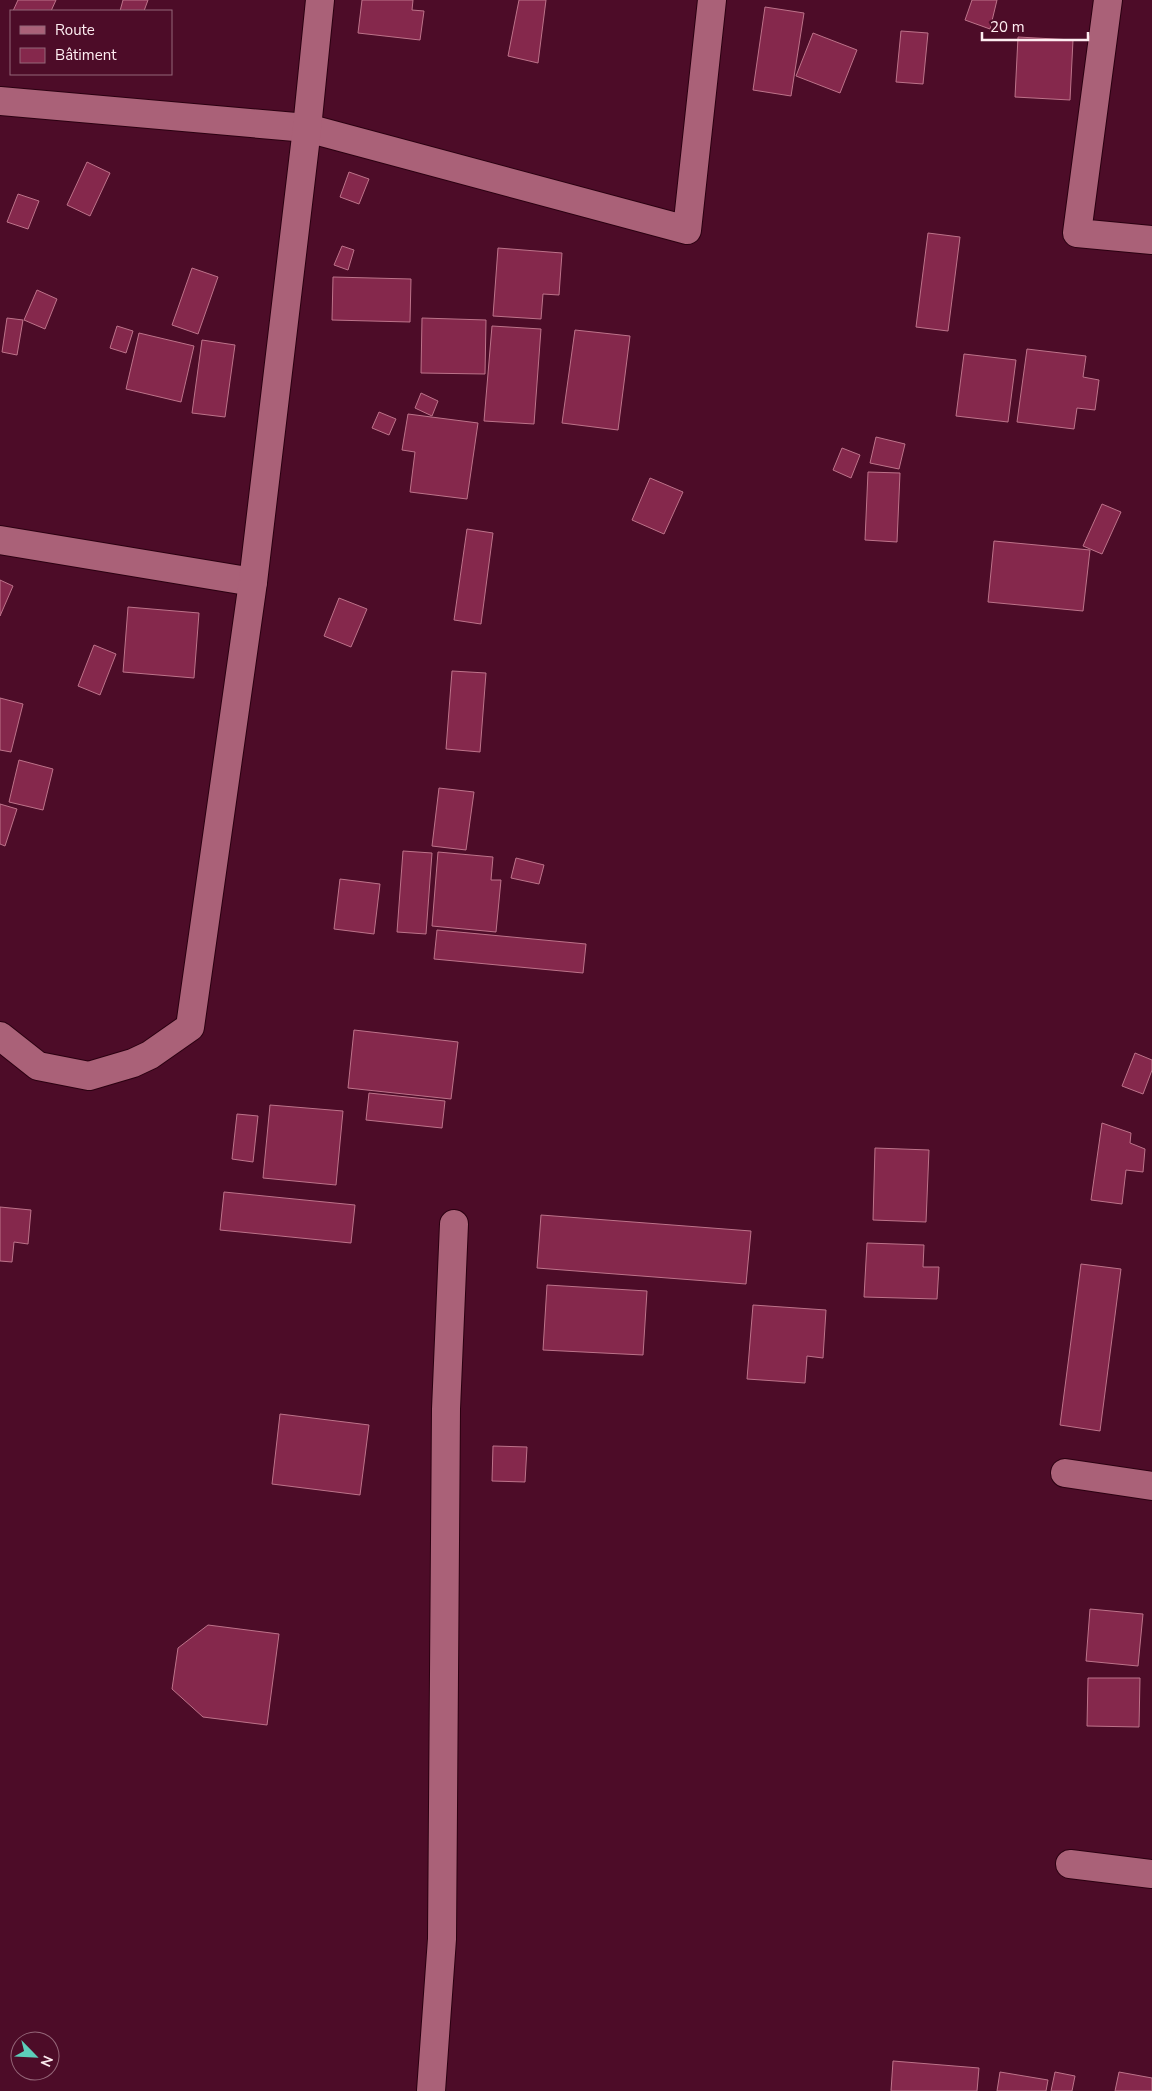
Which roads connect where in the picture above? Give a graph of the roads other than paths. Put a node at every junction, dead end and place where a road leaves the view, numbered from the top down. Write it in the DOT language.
graph roads {
  1 [pos="320,0"];
  2 [pos="712,0"];
  3 [pos="1108,0"];
  4 [pos="0,101"];
  5 [pos="307,128"];
  6 [pos="1152,240"];
  7 [pos="0,540"];
  8 [pos="253,582"];
  9 [pos="0,1036"];
  10 [pos="454,1224"];
  11 [pos="1065,1473"];
  12 [pos="1152,1486"];
  13 [pos="1070,1864"];
  14 [pos="1152,1874"];
  15 [pos="431,2091"];
  1 -- 5 [label="street"];
  2 -- 5 [label="street"];
  3 -- 6 [label="street"];
  4 -- 5 [label="street"];
  5 -- 8 [label="street"];
  7 -- 8 [label="street"];
  8 -- 9 [label="street"];
  10 -- 15 [label="street"];
  11 -- 12 [label="street"];
  13 -- 14 [label="street"];
}
